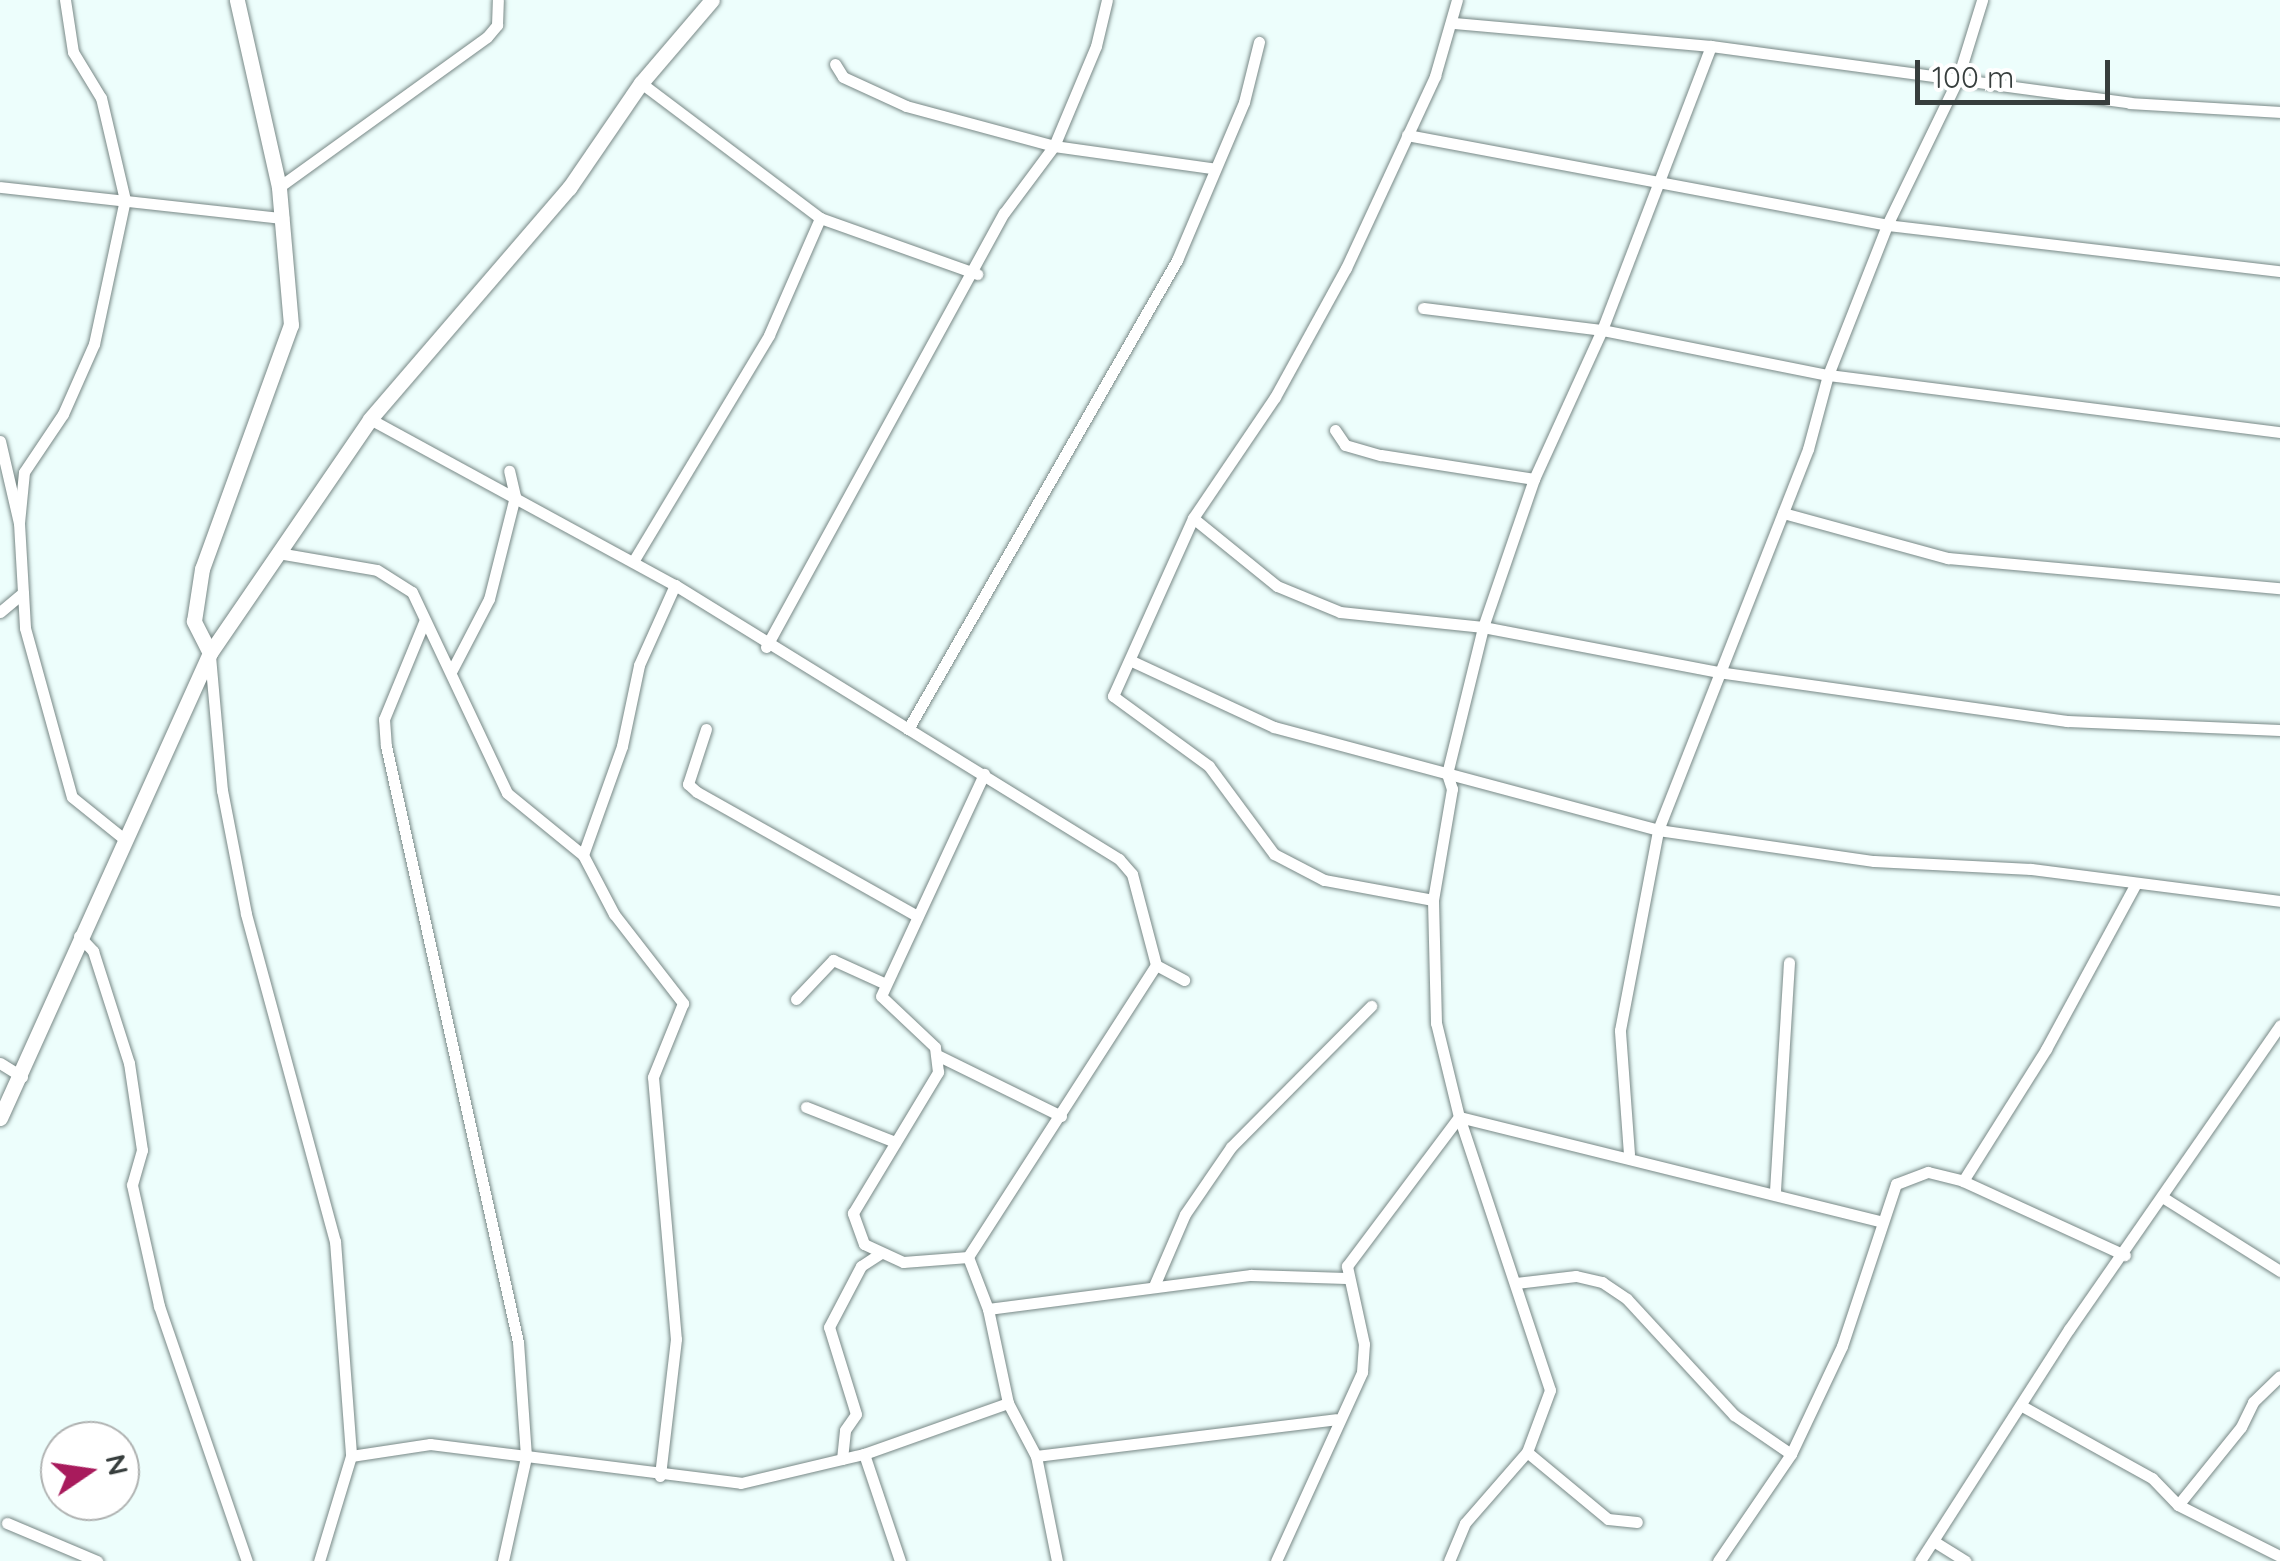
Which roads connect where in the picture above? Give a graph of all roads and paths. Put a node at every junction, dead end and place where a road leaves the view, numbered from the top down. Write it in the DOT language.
graph roads {
  1 [pos="65,0"];
  2 [pos="237,0"];
  3 [pos="498,0"];
  4 [pos="712,0"];
  5 [pos="1108,0"];
  6 [pos="1457,0"];
  7 [pos="1982,0"];
  8 [pos="1454,24"];
  9 [pos="1259,42"];
  10 [pos="1711,46"];
  11 [pos="835,64"];
  12 [pos="1957,81"];
  13 [pos="641,83"];
  14 [pos="2280,112"];
  15 [pos="1407,135"];
  16 [pos="1054,146"];
  17 [pos="1211,168"];
  18 [pos="1658,184"];
  19 [pos="280,187"];
  20 [pos="1,188"];
  21 [pos="124,200"];
  22 [pos="283,218"];
  23 [pos="820,218"];
  24 [pos="1887,225"];
  25 [pos="2280,271"];
  26 [pos="976,274"];
  27 [pos="1423,308"];
  28 [pos="1602,330"];
  29 [pos="1828,376"];
  30 [pos="370,419"];
  31 [pos="1335,430"];
  32 [pos="2280,432"];
  33 [pos="0,441"];
  34 [pos="509,472"];
  35 [pos="1534,479"];
  36 [pos="516,496"];
  37 [pos="1784,513"];
  38 [pos="1193,518"];
  39 [pos="19,523"];
  40 [pos="278,553"];
  41 [pos="634,560"];
  42 [pos="675,585"];
  43 [pos="2280,588"];
  44 [pos="23,593"];
  45 [pos="0,612"];
  46 [pos="424,622"];
  47 [pos="1483,627"];
  48 [pos="766,647"];
  49 [pos="210,652"];
  50 [pos="1134,662"];
  51 [pos="452,670"];
  52 [pos="1718,672"];
  53 [pos="706,729"];
  54 [pos="908,729"];
  55 [pos="2280,730"];
  56 [pos="984,774"];
  57 [pos="1448,774"];
  58 [pos="1658,830"];
  59 [pos="124,838"];
  60 [pos="584,856"];
  61 [pos="2135,884"];
  62 [pos="1433,900"];
  63 [pos="2280,901"];
  64 [pos="918,916"];
  65 [pos="79,936"];
  66 [pos="1789,962"];
  67 [pos="1156,965"];
  68 [pos="1184,980"];
  69 [pos="886,984"];
  70 [pos="796,1000"];
  71 [pos="1371,1006"];
  72 [pos="2280,1025"];
  73 [pos="938,1056"];
  74 [pos="0,1063"];
  75 [pos="22,1077"];
  76 [pos="806,1107"];
  77 [pos="1060,1116"];
  78 [pos="1459,1117"];
  79 [pos="0,1118"];
  80 [pos="895,1142"];
  81 [pos="1629,1154"];
  82 [pos="1963,1181"];
  83 [pos="1775,1192"];
  84 [pos="2164,1198"];
  85 [pos="1878,1221"];
  86 [pos="881,1254"];
  87 [pos="2125,1255"];
  88 [pos="968,1257"];
  89 [pos="2280,1271"];
  90 [pos="1346,1278"];
  91 [pos="1516,1282"];
  92 [pos="1154,1286"];
  93 [pos="988,1309"];
  94 [pos="2280,1376"];
  95 [pos="1008,1403"];
  96 [pos="2022,1406"];
  97 [pos="1336,1419"];
  98 [pos="1527,1452"];
  99 [pos="864,1454"];
  100 [pos="1791,1454"];
  101 [pos="351,1456"];
  102 [pos="1036,1456"];
  103 [pos="526,1457"];
  104 [pos="842,1459"];
  105 [pos="660,1476"];
  106 [pos="2178,1505"];
  107 [pos="1636,1522"];
  108 [pos="6,1523"];
  109 [pos="1934,1542"];
  110 [pos="2280,1556"];
  111 [pos="97,1561"];
  112 [pos="247,1561"];
  113 [pos="319,1561"];
  114 [pos="503,1561"];
  115 [pos="900,1561"];
  116 [pos="1058,1561"];
  117 [pos="1276,1561"];
  118 [pos="1448,1561"];
  119 [pos="1718,1561"];
  120 [pos="1920,1561"];
  121 [pos="1966,1561"];
  1 -- 21 [label="street"];
  2 -- 19 [label="street"];
  3 -- 19 [label="street"];
  4 -- 13 [label="street"];
  5 -- 16 [label="street"];
  6 -- 8 [label="street"];
  7 -- 12 [label="street"];
  8 -- 10 [label="street"];
  8 -- 15 [label="street"];
  9 -- 17 [label="street"];
  10 -- 12 [label="street"];
  10 -- 18 [label="street"];
  11 -- 16 [label="street"];
  12 -- 14 [label="street"];
  12 -- 24 [label="street"];
  13 -- 23 [label="street"];
  13 -- 30 [label="street"];
  15 -- 18 [label="street"];
  15 -- 38 [label="street"];
  16 -- 17 [label="street"];
  16 -- 26 [label="street"];
  17 -- 54 [label="street"];
  18 -- 24 [label="street"];
  18 -- 28 [label="street"];
  19 -- 22 [label="street"];
  20 -- 21 [label="street"];
  21 -- 22 [label="street"];
  21 -- 39 [label="street"];
  22 -- 49 [label="street"];
  23 -- 26 [label="street"];
  23 -- 41 [label="street"];
  24 -- 25 [label="street"];
  24 -- 29 [label="street"];
  26 -- 48 [label="street"];
  27 -- 28 [label="street"];
  28 -- 29 [label="street"];
  28 -- 35 [label="street"];
  29 -- 32 [label="street"];
  29 -- 37 [label="street"];
  30 -- 36 [label="street"];
  30 -- 40 [label="street"];
  31 -- 35 [label="street"];
  33 -- 39 [label="street"];
  34 -- 36 [label="street"];
  35 -- 47 [label="street"];
  36 -- 41 [label="street"];
  36 -- 51 [label="street"];
  37 -- 43 [label="street"];
  37 -- 52 [label="street"];
  38 -- 47 [label="street"];
  38 -- 50 [label="street"];
  39 -- 44 [label="street"];
  40 -- 46 [label="street"];
  40 -- 49 [label="street"];
  41 -- 42 [label="street"];
  42 -- 48 [label="street"];
  42 -- 60 [label="street"];
  44 -- 45 [label="street"];
  44 -- 59 [label="street"];
  46 -- 51 [label="street"];
  46 -- 103 [label="street"];
  47 -- 52 [label="street"];
  47 -- 57 [label="street"];
  48 -- 54 [label="street"];
  49 -- 59 [label="street"];
  49 -- 101 [label="street"];
  50 -- 57 [label="street"];
  50 -- 62 [label="street"];
  51 -- 60 [label="street"];
  52 -- 55 [label="street"];
  52 -- 58 [label="street"];
  53 -- 64 [label="street"];
  54 -- 56 [label="street"];
  56 -- 64 [label="street"];
  56 -- 67 [label="street"];
  57 -- 58 [label="street"];
  57 -- 62 [label="street"];
  58 -- 61 [label="street"];
  58 -- 81 [label="street"];
  59 -- 65 [label="street"];
  60 -- 105 [label="street"];
  61 -- 63 [label="street"];
  61 -- 82 [label="street"];
  62 -- 78 [label="street"];
  64 -- 69 [label="street"];
  65 -- 75 [label="street"];
  65 -- 112 [label="street"];
  66 -- 83 [label="street"];
  67 -- 68 [label="street"];
  67 -- 77 [label="street"];
  69 -- 70 [label="street"];
  69 -- 73 [label="street"];
  71 -- 92 [label="street"];
  72 -- 84 [label="street"];
  73 -- 77 [label="street"];
  73 -- 80 [label="street"];
  74 -- 75 [label="street"];
  75 -- 79 [label="street"];
  76 -- 80 [label="street"];
  77 -- 88 [label="street"];
  78 -- 81 [label="street"];
  78 -- 90 [label="street"];
  78 -- 91 [label="street"];
  80 -- 86 [label="street"];
  81 -- 83 [label="street"];
  82 -- 85 [label="street"];
  82 -- 87 [label="street"];
  83 -- 85 [label="street"];
  84 -- 87 [label="street"];
  84 -- 89 [label="street"];
  85 -- 100 [label="street"];
  86 -- 88 [label="street"];
  86 -- 104 [label="street"];
  87 -- 96 [label="street"];
  88 -- 93 [label="street"];
  90 -- 92 [label="street"];
  90 -- 97 [label="street"];
  91 -- 98 [label="street"];
  91 -- 100 [label="street"];
  92 -- 93 [label="street"];
  93 -- 95 [label="street"];
  94 -- 106 [label="street"];
  95 -- 99 [label="street"];
  95 -- 102 [label="street"];
  96 -- 106 [label="street"];
  96 -- 109 [label="street"];
  97 -- 102 [label="street"];
  97 -- 117 [label="street"];
  98 -- 107 [label="street"];
  98 -- 118 [label="street"];
  99 -- 104 [label="street"];
  99 -- 115 [label="street"];
  100 -- 119 [label="street"];
  101 -- 103 [label="street"];
  101 -- 113 [label="street"];
  102 -- 116 [label="street"];
  103 -- 105 [label="street"];
  103 -- 114 [label="street"];
  104 -- 105 [label="street"];
  106 -- 110 [label="street"];
  108 -- 111 [label="street"];
  109 -- 120 [label="street"];
  109 -- 121 [label="street"];
}
